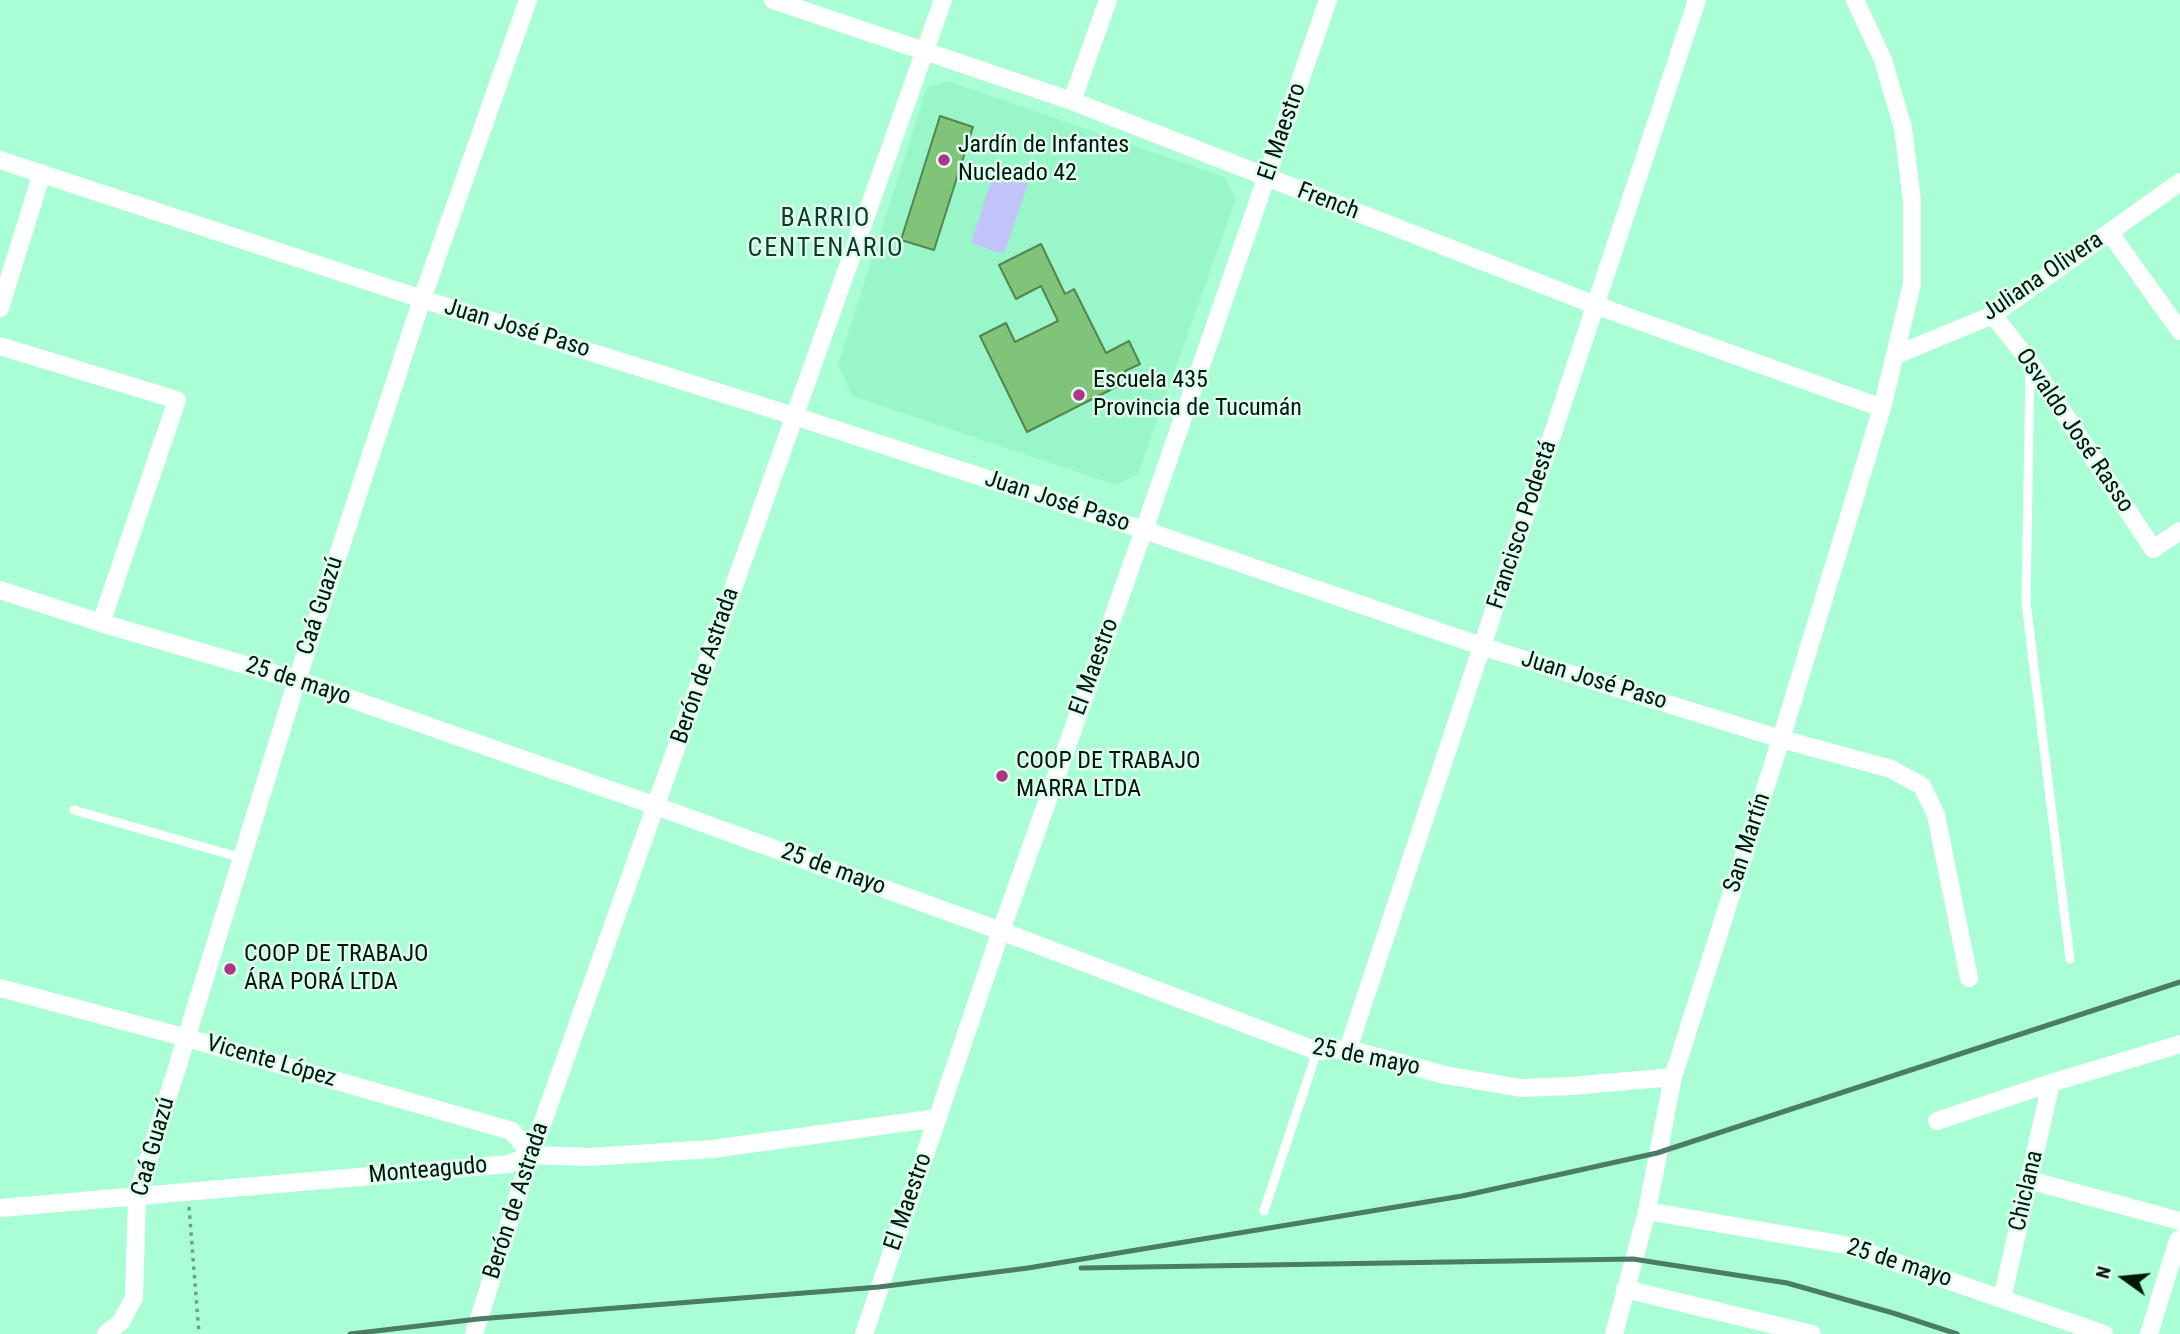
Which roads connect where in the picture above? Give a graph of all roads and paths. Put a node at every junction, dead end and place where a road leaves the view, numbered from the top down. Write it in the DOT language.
graph roads {
  1 [pos="528,0"];
  2 [pos="773,0"];
  3 [pos="943,0"];
  4 [pos="1108,0"];
  5 [pos="1328,0"];
  6 [pos="1697,0"];
  7 [pos="1855,0"];
  8 [pos="926,51"];
  9 [pos="1072,101"];
  10 [pos="0,160"];
  11 [pos="42,173"];
  12 [pos="1267,179"];
  13 [pos="2180,182"];
  14 [pos="2110,233"];
  15 [pos="422,299"];
  16 [pos="1595,305"];
  17 [pos="0,308"];
  18 [pos="1993,315"];
  19 [pos="2180,331"];
  20 [pos="0,346"];
  21 [pos="1896,355"];
  22 [pos="2030,362"];
  23 [pos="1882,408"];
  24 [pos="794,416"];
  25 [pos="1144,530"];
  26 [pos="2180,531"];
  27 [pos="0,590"];
  28 [pos="102,623"];
  29 [pos="1483,647"];
  30 [pos="297,680"];
  31 [pos="1781,738"];
  32 [pos="656,806"];
  33 [pos="74,810"];
  34 [pos="242,858"];
  35 [pos="1001,931"];
  36 [pos="2070,959"];
  37 [pos="1969,978"];
  38 [pos="0,988"];
  39 [pos="187,1038"];
  40 [pos="2180,1044"];
  41 [pos="1348,1049"];
  42 [pos="1317,1051"];
  43 [pos="1673,1077"];
  44 [pos="2051,1083"];
  45 [pos="938,1118"];
  46 [pos="1937,1121"];
  47 [pos="531,1155"];
  48 [pos="2029,1180"];
  49 [pos="188,1193"];
  50 [pos="137,1197"];
  51 [pos="0,1208"];
  52 [pos="1265,1211"];
  53 [pos="1647,1211"];
  54 [pos="2180,1221"];
  55 [pos="2180,1239"];
  56 [pos="1625,1289"];
  57 [pos="2002,1299"];
  58 [pos="106,1334"];
  59 [pos="199,1334"];
  60 [pos="474,1334"];
  61 [pos="864,1334"];
  62 [pos="1614,1334"];
  63 [pos="1812,1334"];
  64 [pos="2104,1334"];
  65 [pos="2149,1334"];
  1 -- 15 [label="street, Caá Guazú"];
  2 -- 8 [label="street, French"];
  3 -- 8 [label="street, Berón de Astrada"];
  4 -- 9 [label="street"];
  5 -- 12 [label="street, El Maestro"];
  6 -- 16 [label="street, Francisco Podestá"];
  7 -- 21 [label="street, San Martín"];
  8 -- 9 [label="street, French"];
  8 -- 24 [label="street, Berón de Astrada"];
  9 -- 12 [label="street, French"];
  10 -- 11 [label="street, Juan José Paso"];
  11 -- 15 [label="street, Juan José Paso"];
  11 -- 17 [label="street"];
  12 -- 16 [label="street, French"];
  12 -- 25 [label="street, El Maestro"];
  13 -- 14 [label="street, Juliana Olivera"];
  14 -- 18 [label="street, Juliana Olivera"];
  14 -- 19 [label="street"];
  15 -- 24 [label="street, Juan José Paso"];
  15 -- 30 [label="street, Caá Guazú"];
  16 -- 23 [label="street, French"];
  16 -- 29 [label="street, Francisco Podestá"];
  18 -- 21 [label="street, Juliana Olivera"];
  18 -- 22 [label="street, Osvaldo José Rasso"];
  20 -- 28 [label="street"];
  21 -- 23 [label="street, San Martín"];
  22 -- 26 [label="street, Osvaldo José Rasso"];
  22 -- 36 [label="lane"];
  23 -- 31 [label="street, San Martín"];
  24 -- 25 [label="street, Juan José Paso"];
  24 -- 32 [label="street, Berón de Astrada"];
  25 -- 29 [label="street, Juan José Paso"];
  25 -- 35 [label="street, El Maestro"];
  27 -- 28 [label="street, 25 de mayo"];
  28 -- 30 [label="street, 25 de mayo"];
  29 -- 31 [label="street, Juan José Paso"];
  29 -- 41 [label="street, Francisco Podestá"];
  30 -- 32 [label="street, 25 de mayo"];
  30 -- 34 [label="street, Caá Guazú"];
  31 -- 37 [label="street, Juan José Paso"];
  31 -- 43 [label="street, San Martín"];
  32 -- 35 [label="street, 25 de mayo"];
  32 -- 47 [label="street, Berón de Astrada"];
  33 -- 34 [label="lane"];
  34 -- 39 [label="street, Caá Guazú"];
  35 -- 42 [label="street, 25 de mayo"];
  35 -- 45 [label="street, El Maestro"];
  38 -- 39 [label="street, Vicente López"];
  39 -- 47 [label="street, Vicente López"];
  39 -- 50 [label="street, Caá Guazú"];
  40 -- 44 [label="street"];
  41 -- 42 [label="street, 25 de mayo"];
  41 -- 43 [label="street, 25 de mayo"];
  42 -- 52 [label="lane"];
  43 -- 53 [label="street, San Martín"];
  44 -- 46 [label="street"];
  44 -- 48 [label="street, Chiclana"];
  45 -- 47 [label="street, Monteagudo"];
  45 -- 61 [label="street, El Maestro"];
  47 -- 49 [label="street, Monteagudo"];
  47 -- 60 [label="street, Berón de Astrada"];
  48 -- 54 [label="street"];
  48 -- 57 [label="street, Chiclana"];
  49 -- 50 [label="street, Monteagudo"];
  49 -- 59 [label="path"];
  50 -- 51 [label="street, Monteagudo"];
  50 -- 58 [label="street, Caá Guazú"];
  53 -- 56 [label="street, San Martín"];
  53 -- 57 [label="street, 25 de mayo"];
  55 -- 65 [label="street"];
  56 -- 62 [label="street, San Martín"];
  56 -- 63 [label="street"];
  57 -- 64 [label="street, 25 de mayo"];
}
